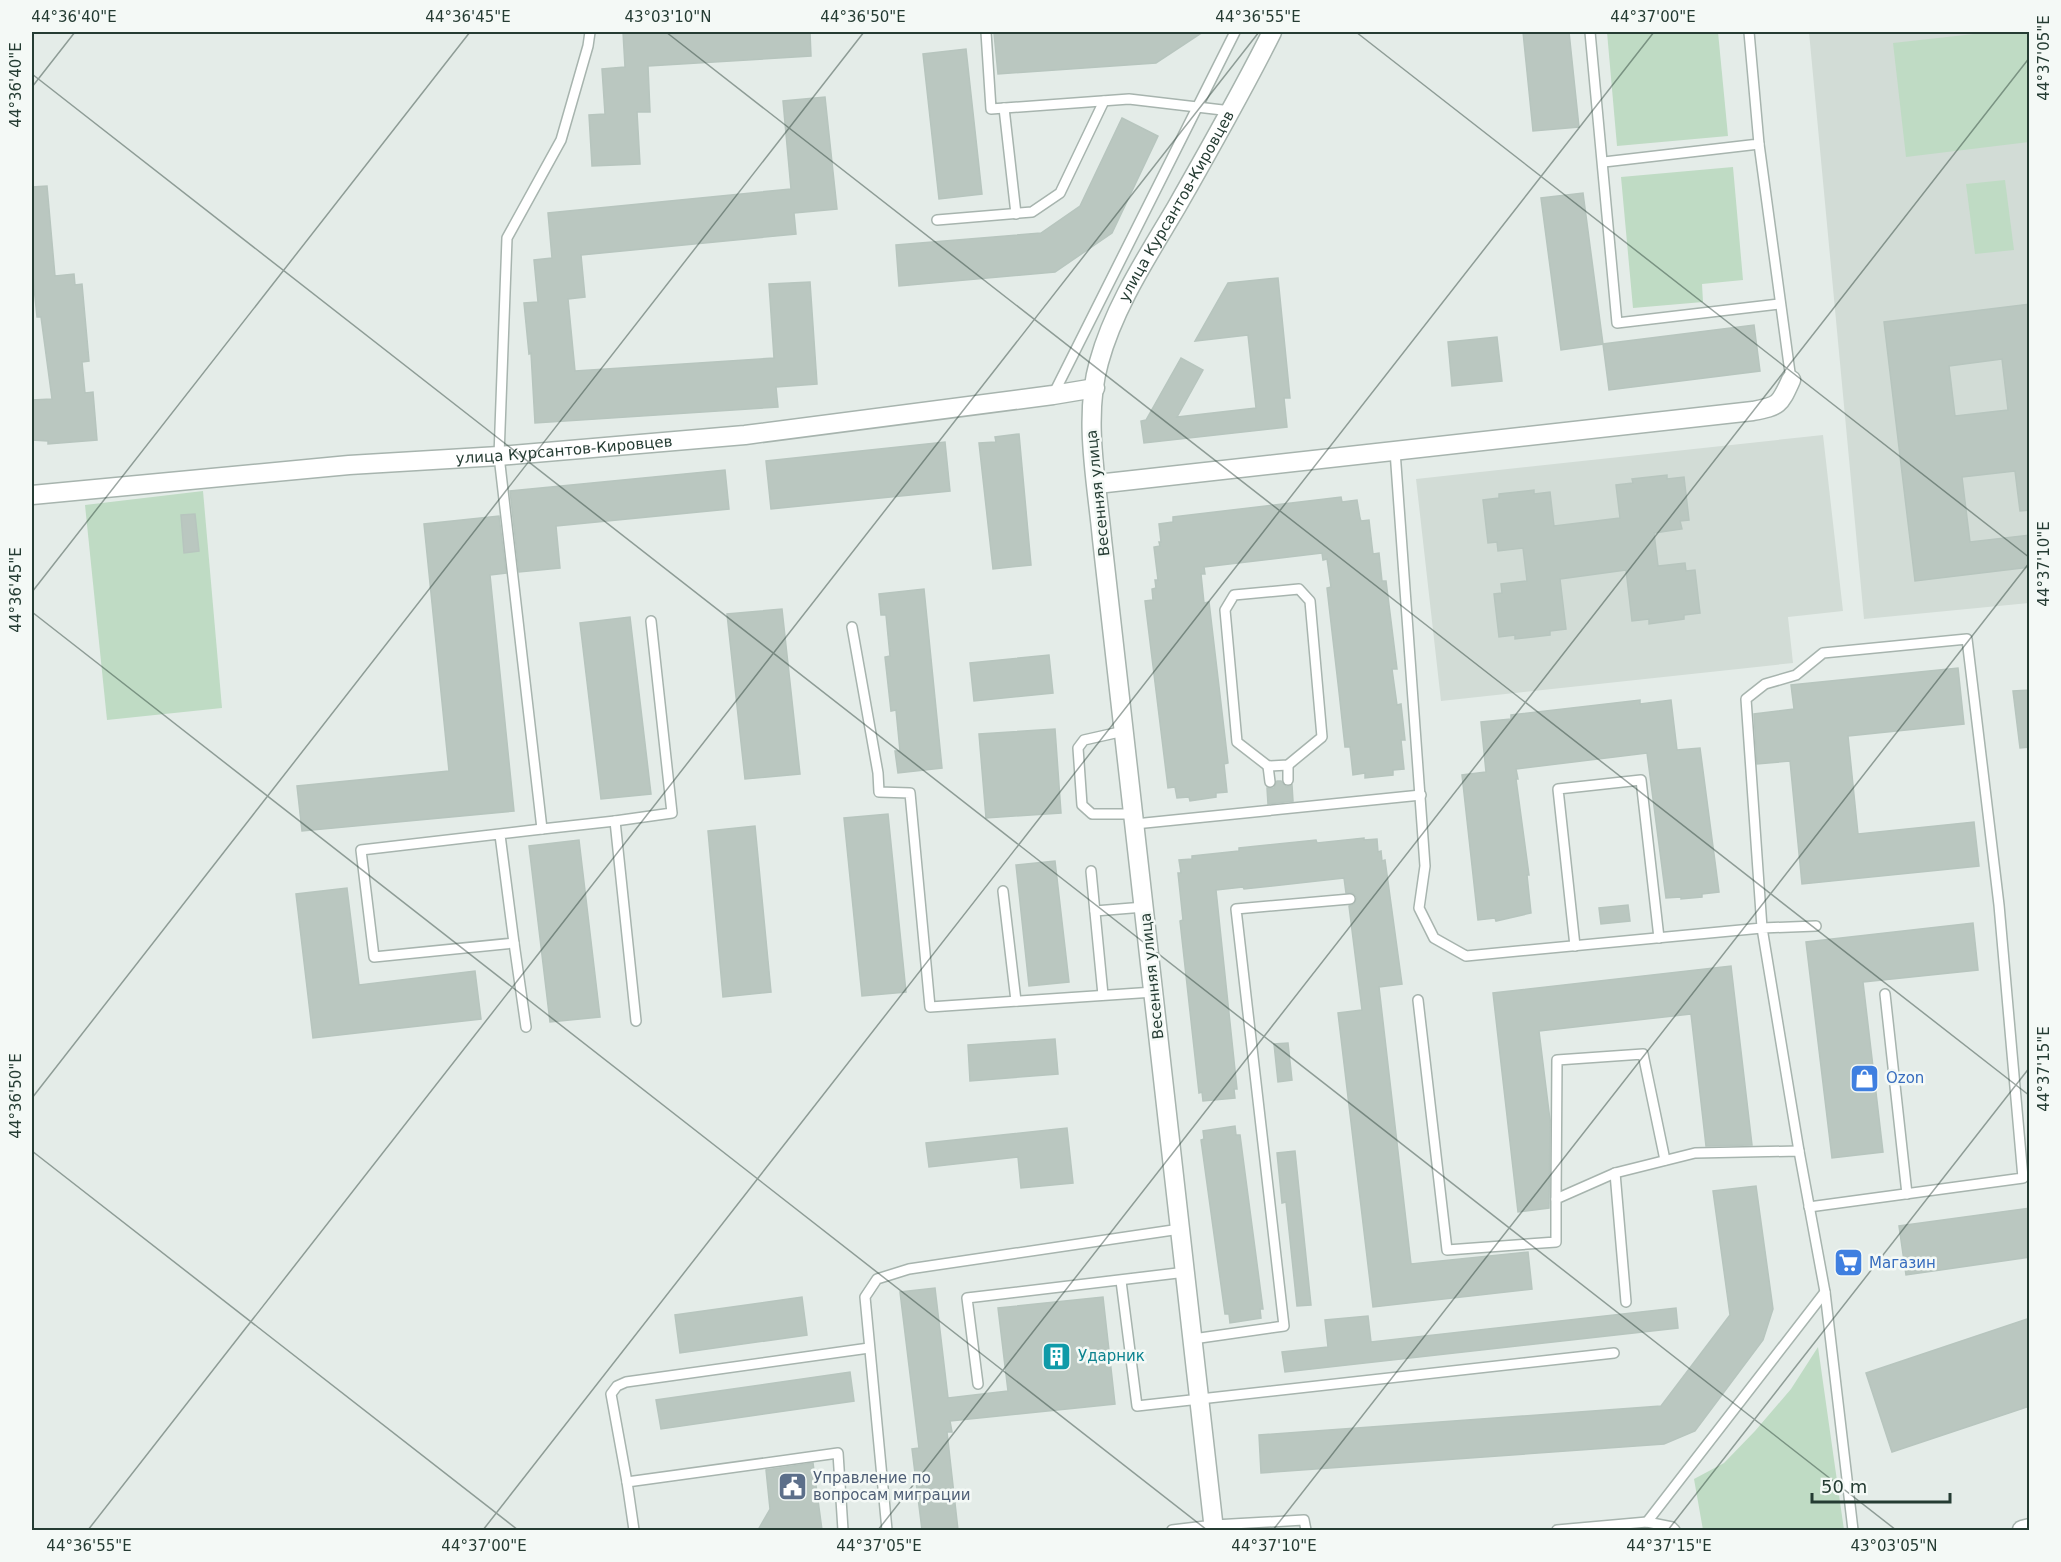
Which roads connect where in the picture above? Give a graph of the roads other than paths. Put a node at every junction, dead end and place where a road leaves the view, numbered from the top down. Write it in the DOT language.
graph roads {
  1 [pos="590,32"];
  2 [pos="986,32"];
  3 [pos="1235,32"];
  4 [pos="1272,32"];
  5 [pos="1590,32"];
  6 [pos="1749,32"];
  7 [pos="1104,101"];
  8 [pos="1004,108"];
  9 [pos="1197,108"];
  10 [pos="1232,112"];
  11 [pos="1759,144"];
  12 [pos="1604,162"];
  13 [pos="1016,214"];
  14 [pos="938,220"];
  15 [pos="1779,304"];
  16 [pos="1791,380"];
  17 [pos="1095,387"];
  18 [pos="1053,395"];
  19 [pos="1090,420"];
  20 [pos="1395,450"];
  21 [pos="499,456"];
  22 [pos="1097,483"];
  23 [pos="32,495"];
  24 [pos="651,621"];
  25 [pos="852,627"];
  26 [pos="1124,731"];
  27 [pos="1288,765"];
  28 [pos="1268,766"];
  29 [pos="1288,780"];
  30 [pos="1270,782"];
  31 [pos="1420,795"];
  32 [pos="1134,819"];
  33 [pos="615,821"];
  34 [pos="542,829"];
  35 [pos="500,835"];
  36 [pos="1091,871"];
  37 [pos="1003,891"];
  38 [pos="1350,899"];
  39 [pos="1144,908"];
  40 [pos="1095,911"];
  41 [pos="1816,926"];
  42 [pos="1762,928"];
  43 [pos="1659,938"];
  44 [pos="514,943"];
  45 [pos="1575,946"];
  46 [pos="1154,992"];
  47 [pos="1885,994"];
  48 [pos="1103,995"];
  49 [pos="1418,1000"];
  50 [pos="1016,1001"];
  51 [pos="636,1021"];
  52 [pos="526,1027"];
  53 [pos="1799,1151"];
  54 [pos="1665,1160"];
  55 [pos="1615,1173"];
  56 [pos="1907,1194"];
  57 [pos="1556,1198"];
  58 [pos="1809,1207"];
  59 [pos="1180,1229"];
  60 [pos="1185,1272"];
  61 [pos="1121,1281"];
  62 [pos="1825,1292"];
  63 [pos="1626,1302"];
  64 [pos="1193,1339"];
  65 [pos="869,1348"];
  66 [pos="1614,1353"];
  67 [pos="978,1384"];
  68 [pos="1200,1399"];
  69 [pos="627,1482"];
  70 [pos="1647,1522"];
  71 [pos="1214,1528"];
  72 [pos="2030,1528"];
  73 [pos="634,1530"];
  74 [pos="843,1530"];
  75 [pos="887,1530"];
  76 [pos="1172,1530"];
  77 [pos="1306,1530"];
  78 [pos="1557,1530"];
  79 [pos="1675,1530"];
  80 [pos="1853,1530"];
  81 [pos="2022,1530"];
  1 -- 21 [label="lane"];
  2 -- 8 [label="lane"];
  3 -- 9 [label="lane"];
  4 -- 10 [label="street, улица Курсантов-Кировцев"];
  5 -- 12 [label="lane"];
  6 -- 11 [label="lane"];
  7 -- 8 [label="lane"];
  7 -- 9 [label="lane"];
  7 -- 13 [label="lane"];
  8 -- 13 [label="lane"];
  9 -- 10 [label="lane"];
  9 -- 18 [label="lane"];
  10 -- 17 [label="street, улица Курсантов-Кировцев"];
  11 -- 12 [label="lane"];
  11 -- 15 [label="lane"];
  12 -- 15 [label="lane"];
  13 -- 14 [label="lane"];
  15 -- 16 [label="lane"];
  16 -- 20 [label="street"];
  17 -- 18 [label="street, улица Курсантов-Кировцев"];
  17 -- 19 [label="street, улица Курсантов-Кировцев"];
  18 -- 21 [label="street, улица Курсантов-Кировцев"];
  19 -- 22 [label="street, Весенняя улица"];
  20 -- 22 [label="street"];
  20 -- 31 [label="lane"];
  21 -- 23 [label="street, улица Курсантов-Кировцев"];
  21 -- 34 [label="lane"];
  22 -- 26 [label="street, Весенняя улица"];
  24 -- 33 [label="lane"];
  25 -- 50 [label="lane"];
  26 -- 32 [label="street, Весенняя улица"];
  26 -- 32 [label="lane"];
  27 -- 28 [label="lane"];
  27 -- 28 [label="lane"];
  27 -- 29 [label="lane"];
  28 -- 30 [label="lane"];
  31 -- 32 [label="lane"];
  31 -- 45 [label="lane"];
  32 -- 39 [label="street, Весенняя улица"];
  33 -- 34 [label="lane"];
  33 -- 51 [label="lane"];
  34 -- 35 [label="lane"];
  35 -- 44 [label="lane"];
  35 -- 44 [label="lane"];
  36 -- 40 [label="lane"];
  37 -- 50 [label="lane"];
  38 -- 64 [label="lane"];
  39 -- 40 [label="lane"];
  39 -- 46 [label="street, Весенняя улица"];
  40 -- 48 [label="lane"];
  41 -- 42 [label="lane"];
  42 -- 43 [label="lane"];
  42 -- 53 [label="lane"];
  42 -- 56 [label="lane"];
  43 -- 45 [label="lane"];
  43 -- 45 [label="lane"];
  44 -- 52 [label="lane"];
  46 -- 48 [label="lane"];
  46 -- 59 [label="street, Весенняя улица"];
  47 -- 56 [label="lane"];
  48 -- 50 [label="lane"];
  49 -- 57 [label="lane"];
  53 -- 54 [label="lane"];
  53 -- 58 [label="lane"];
  54 -- 55 [label="lane"];
  54 -- 57 [label="lane"];
  55 -- 57 [label="lane"];
  55 -- 63 [label="lane"];
  56 -- 58 [label="lane"];
  58 -- 62 [label="lane"];
  59 -- 60 [label="street, Весенняя улица"];
  59 -- 65 [label="lane"];
  60 -- 61 [label="lane"];
  60 -- 64 [label="street, Весенняя улица"];
  61 -- 67 [label="lane"];
  61 -- 68 [label="lane"];
  62 -- 70 [label="lane"];
  62 -- 80 [label="lane"];
  64 -- 68 [label="street, Весенняя улица"];
  65 -- 69 [label="lane"];
  65 -- 75 [label="lane"];
  66 -- 68 [label="lane"];
  68 -- 71 [label="street, Весенняя улица"];
  69 -- 73 [label="lane"];
  69 -- 74 [label="lane"];
  70 -- 78 [label="lane"];
  70 -- 79 [label="lane"];
  71 -- 76 [label="lane"];
  71 -- 77 [label="lane"];
  72 -- 81 [label="street"];
}
